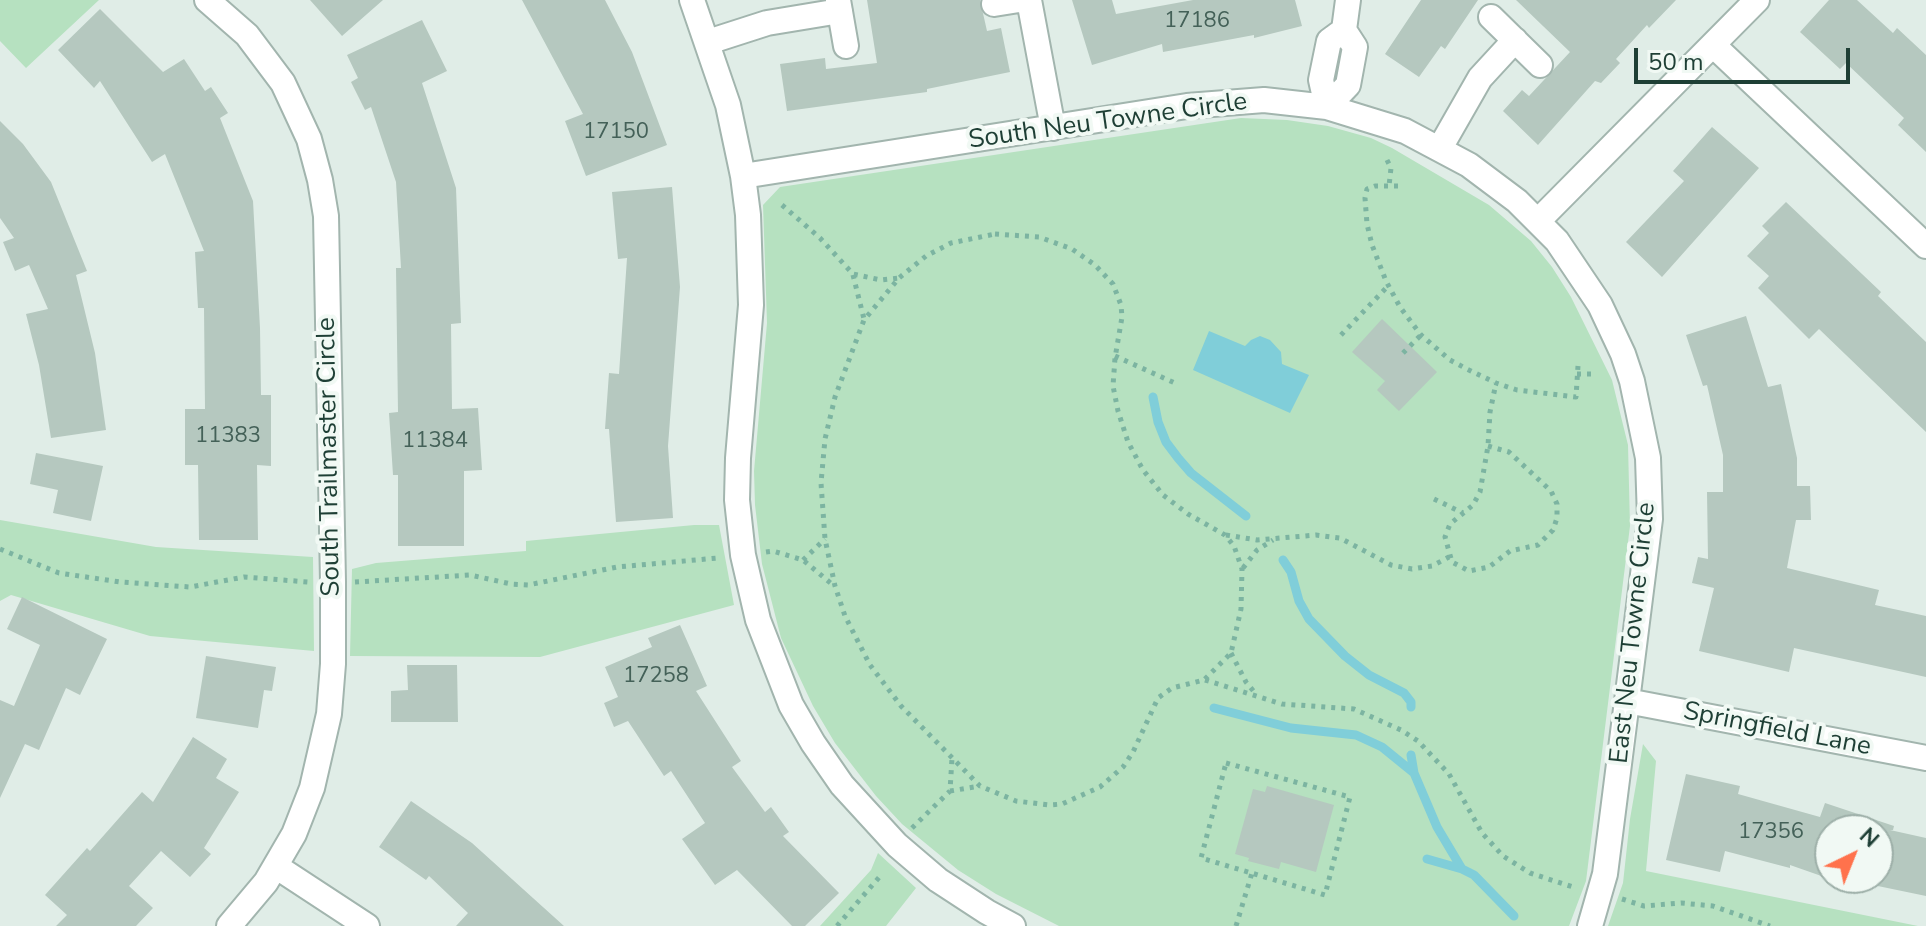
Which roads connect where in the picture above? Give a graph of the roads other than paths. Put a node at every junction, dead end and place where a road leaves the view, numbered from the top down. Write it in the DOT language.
graph roads {
  1 [pos="207,0"];
  2 [pos="692,0"];
  3 [pos="1019,0"];
  4 [pos="1029,0"];
  5 [pos="1348,0"];
  6 [pos="1749,3"];
  7 [pos="994,4"];
  8 [pos="839,6"];
  9 [pos="1491,17"];
  10 [pos="1515,40"];
  11 [pos="708,42"];
  12 [pos="1713,45"];
  13 [pos="846,46"];
  14 [pos="1540,65"];
  15 [pos="1327,107"];
  16 [pos="1053,128"];
  17 [pos="1440,148"];
  18 [pos="743,176"];
  19 [pos="1538,221"];
  20 [pos="1926,246"];
  21 [pos="1627,701"];
  22 [pos="1926,758"];
  23 [pos="277,867"];
  24 [pos="229,926"];
  25 [pos="367,926"];
  26 [pos="1013,926"];
  27 [pos="1590,926"];
  1 -- 23 [label="street, South Trailmaster Circle"];
  2 -- 11 [label="street"];
  3 -- 7 [label="street"];
  4 -- 16 [label="street"];
  5 -- 15 [label="street"];
  6 -- 12 [label="street"];
  8 -- 11 [label="street"];
  8 -- 13 [label="street"];
  9 -- 10 [label="street"];
  10 -- 14 [label="street"];
  10 -- 17 [label="street"];
  11 -- 18 [label="street"];
  12 -- 19 [label="street"];
  12 -- 20 [label="street"];
  15 -- 16 [label="street, South Neu Towne Circle"];
  15 -- 17 [label="street, South Neu Towne Circle"];
  16 -- 18 [label="street, South Neu Towne Circle"];
  17 -- 19 [label="street, South Neu Towne Circle"];
  18 -- 26 [label="street"];
  19 -- 21 [label="street, East Neu Towne Circle"];
  21 -- 22 [label="street, Springfield Lane"];
  21 -- 27 [label="street, East Neu Towne Circle"];
  23 -- 24 [label="street, South Trailmaster Circle"];
  23 -- 25 [label="street"];
}
